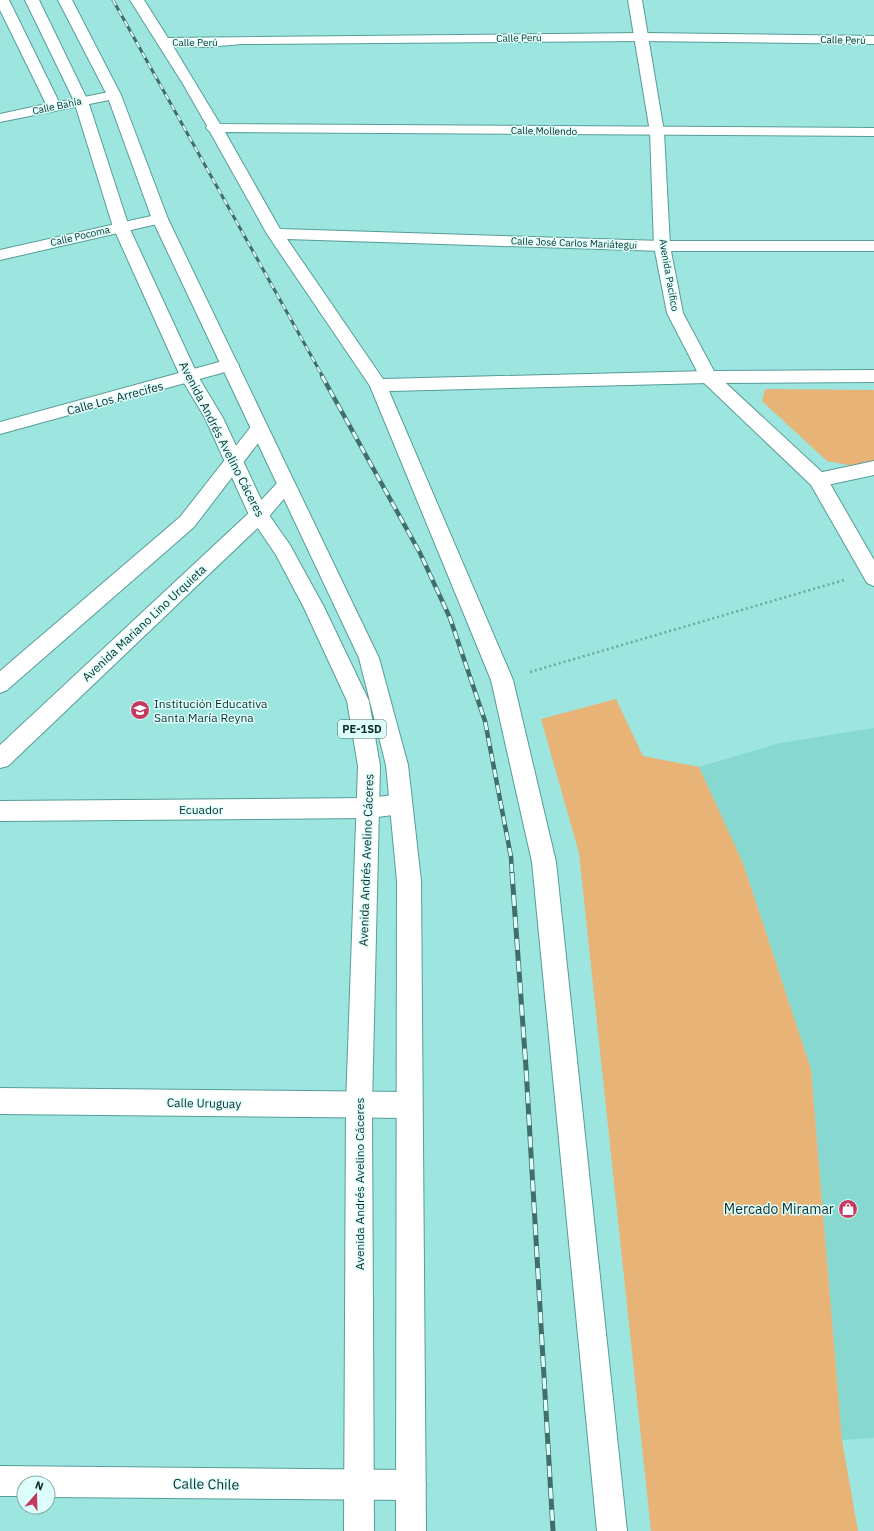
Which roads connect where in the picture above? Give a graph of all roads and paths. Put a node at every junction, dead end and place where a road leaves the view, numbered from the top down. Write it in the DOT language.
graph roads {
  1 [pos="32,0"];
  2 [pos="65,0"];
  3 [pos="137,0"];
  4 [pos="635,0"];
  5 [pos="3,6"];
  6 [pos="643,37"];
  7 [pos="874,40"];
  8 [pos="164,42"];
  9 [pos="114,95"];
  10 [pos="81,101"];
  11 [pos="54,107"];
  12 [pos="0,118"];
  13 [pos="213,128"];
  14 [pos="657,132"];
  15 [pos="874,132"];
  16 [pos="160,219"];
  17 [pos="121,227"];
  18 [pos="274,234"];
  19 [pos="662,246"];
  20 [pos="874,246"];
  21 [pos="0,255"];
  22 [pos="230,366"];
  23 [pos="874,376"];
  24 [pos="708,377"];
  25 [pos="190,378"];
  26 [pos="378,385"];
  27 [pos="25,422"];
  28 [pos="0,428"];
  29 [pos="259,429"];
  30 [pos="0,442"];
  31 [pos="233,461"];
  32 [pos="874,468"];
  33 [pos="818,480"];
  34 [pos="286,486"];
  35 [pos="259,516"];
  36 [pos="872,575"];
  37 [pos="502,680"];
  38 [pos="0,684"];
  39 [pos="0,759"];
  40 [pos="401,804"];
  41 [pos="369,808"];
  42 [pos="0,811"];
  43 [pos="0,1101"];
  44 [pos="359,1105"];
  45 [pos="409,1105"];
  46 [pos="0,1481"];
  47 [pos="411,1485"];
  48 [pos="360,1486"];
  49 [pos="359,1531"];
  50 [pos="411,1531"];
  51 [pos="612,1531"];
  1 -- 10 [label="main road, Avenida Andrés Avelino Cáceres / PE-1SD"];
  2 -- 9 [label="main road, PE-1SD"];
  3 -- 8 [label="main road"];
  4 -- 6 [label="main road, Avenida Pacifico"];
  5 -- 11 [label="main road"];
  6 -- 7 [label="main road, Calle Perú"];
  6 -- 8 [label="main road, Calle Perú"];
  6 -- 14 [label="main road, Avenida Pacifico"];
  8 -- 13 [label="main road"];
  9 -- 10 [label="main road, Calle Bahía"];
  9 -- 16 [label="main road, PE-1SD"];
  10 -- 11 [label="main road, Calle Bahía"];
  10 -- 17 [label="main road, Avenida Andrés Avelino Cáceres / PE-1SD"];
  11 -- 12 [label="main road, Calle Bahía"];
  13 -- 14 [label="main road, Calle Mollendo"];
  13 -- 18 [label="main road"];
  14 -- 15 [label="main road, Calle Mollendo"];
  14 -- 19 [label="main road, Avenida Pacifico"];
  16 -- 17 [label="main road, Calle Pocoma"];
  16 -- 22 [label="main road, PE-1SD"];
  17 -- 21 [label="main road, Calle Pocoma"];
  17 -- 25 [label="main road, Avenida Andrés Avelino Cáceres / PE-1SD"];
  18 -- 19 [label="main road, Calle José Carlos Mariátegui"];
  18 -- 26 [label="main road"];
  19 -- 20 [label="main road, Calle José Carlos Mariátegui"];
  19 -- 24 [label="main road, Avenida Pacifico"];
  22 -- 25 [label="main road, Calle Los Arrecifes"];
  22 -- 29 [label="main road, PE-1SD"];
  23 -- 24 [label="main road"];
  24 -- 26 [label="main road"];
  24 -- 33 [label="main road, Avenida Pacifico"];
  25 -- 27 [label="main road, Calle Los Arrecifes"];
  25 -- 31 [label="main road, Avenida Andrés Avelino Cáceres / PE-1SD"];
  26 -- 37 [label="main road"];
  27 -- 28 [label="main road, Calle Los Arrecifes"];
  27 -- 30 [label="main road"];
  29 -- 31 [label="main road"];
  29 -- 34 [label="main road, PE-1SD"];
  31 -- 35 [label="main road, Avenida Andrés Avelino Cáceres / PE-1SD"];
  31 -- 38 [label="main road"];
  32 -- 33 [label="main road"];
  33 -- 36 [label="main road, Avenida Pacifico"];
  34 -- 35 [label="main road, Avenida Mariano Lino Urquieta"];
  34 -- 40 [label="main road, PE-1SD"];
  35 -- 39 [label="main road, Avenida Mariano Lino Urquieta"];
  35 -- 41 [label="main road, Avenida Andrés Avelino Cáceres / PE-1SD"];
  36 -- 37 [label="path"];
  37 -- 51 [label="main road"];
  40 -- 41 [label="main road, Ecuador"];
  40 -- 45 [label="main road, PE-1SD"];
  41 -- 42 [label="main road, Ecuador"];
  41 -- 44 [label="main road, Avenida Andrés Avelino Cáceres / PE-1SD"];
  43 -- 44 [label="main road, Calle Uruguay"];
  44 -- 45 [label="main road, Calle Uruguay"];
  44 -- 48 [label="main road, Avenida Andrés Avelino Cáceres / PE-1SD"];
  45 -- 47 [label="main road, PE-1SD"];
  46 -- 48 [label="main road, Calle Chile"];
  47 -- 48 [label="main road, Calle Chile"];
  47 -- 50 [label="main road, PE-1SD"];
  48 -- 49 [label="main road, Avenida Andrés Avelino Cáceres / PE-1SD"];
}
